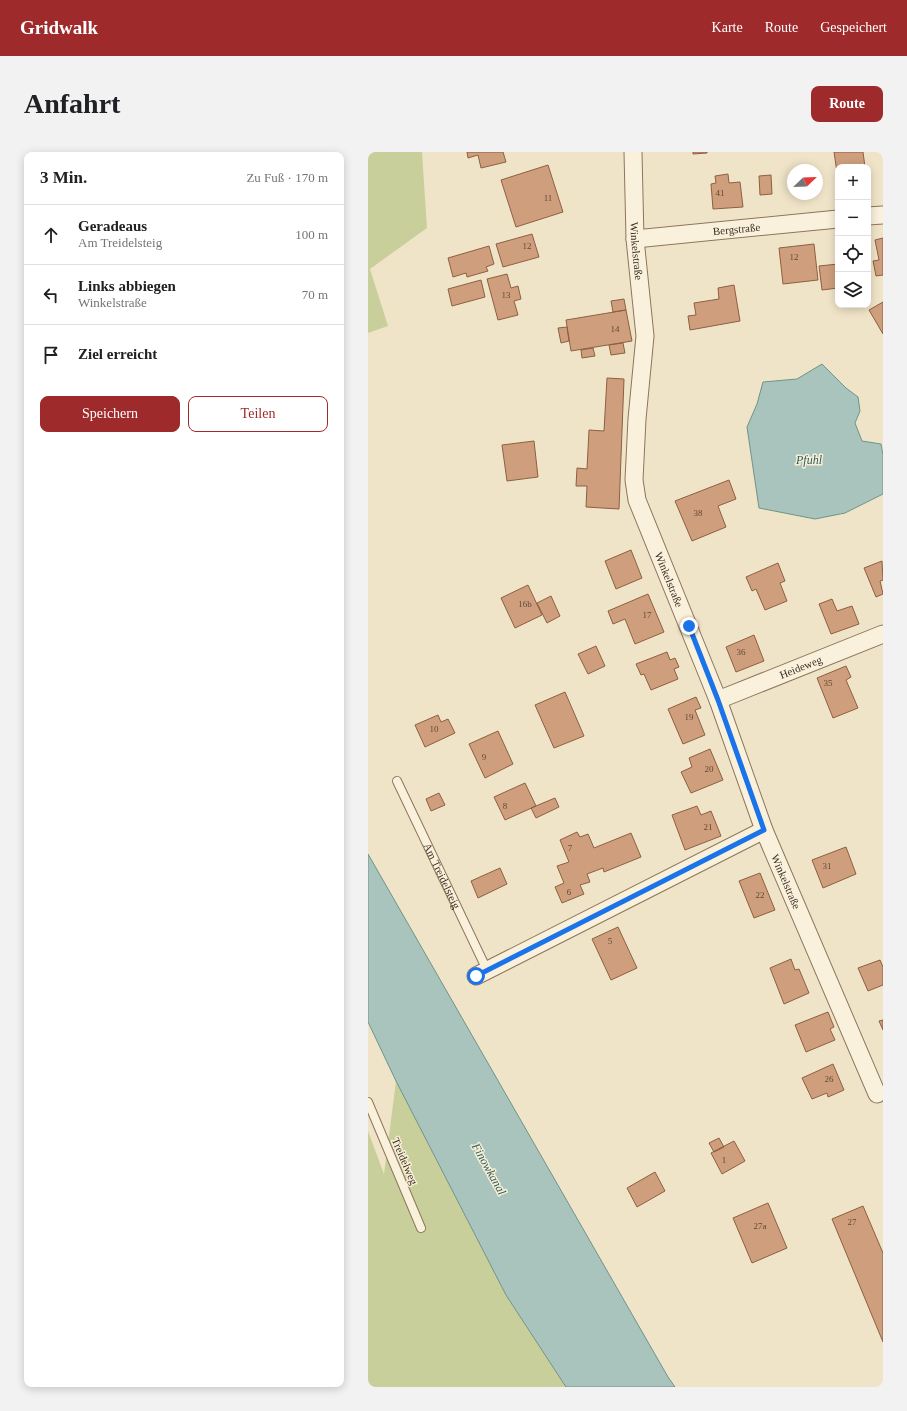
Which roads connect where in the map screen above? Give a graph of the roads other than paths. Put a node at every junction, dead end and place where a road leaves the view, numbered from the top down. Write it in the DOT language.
graph roads {
  1 [pos="633,152"];
  2 [pos="883,215"];
  3 [pos="871,216"];
  4 [pos="835,219"];
  5 [pos="634,239"];
  6 [pos="883,634"];
  7 [pos="718,700"];
  8 [pos="397,781"];
  9 [pos="764,830"];
  10 [pos="482,973"];
  11 [pos="876,1094"];
  12 [pos="368,1102"];
  13 [pos="421,1228"];
  1 -- 5 [label="street, Winkelstraße"];
  2 -- 3 [label="street"];
  4 -- 5 [label="street, Bergstraße"];
  5 -- 7 [label="street, Winkelstraße"];
  6 -- 7 [label="street, Heideweg"];
  7 -- 9 [label="street, Winkelstraße"];
  8 -- 10 [label="lane, Am Treidelsteig"];
  9 -- 10 [label="street, Am Treidelsteig"];
  9 -- 11 [label="street, Winkelstraße"];
  12 -- 13 [label="lane, Treidelweg"];
}
